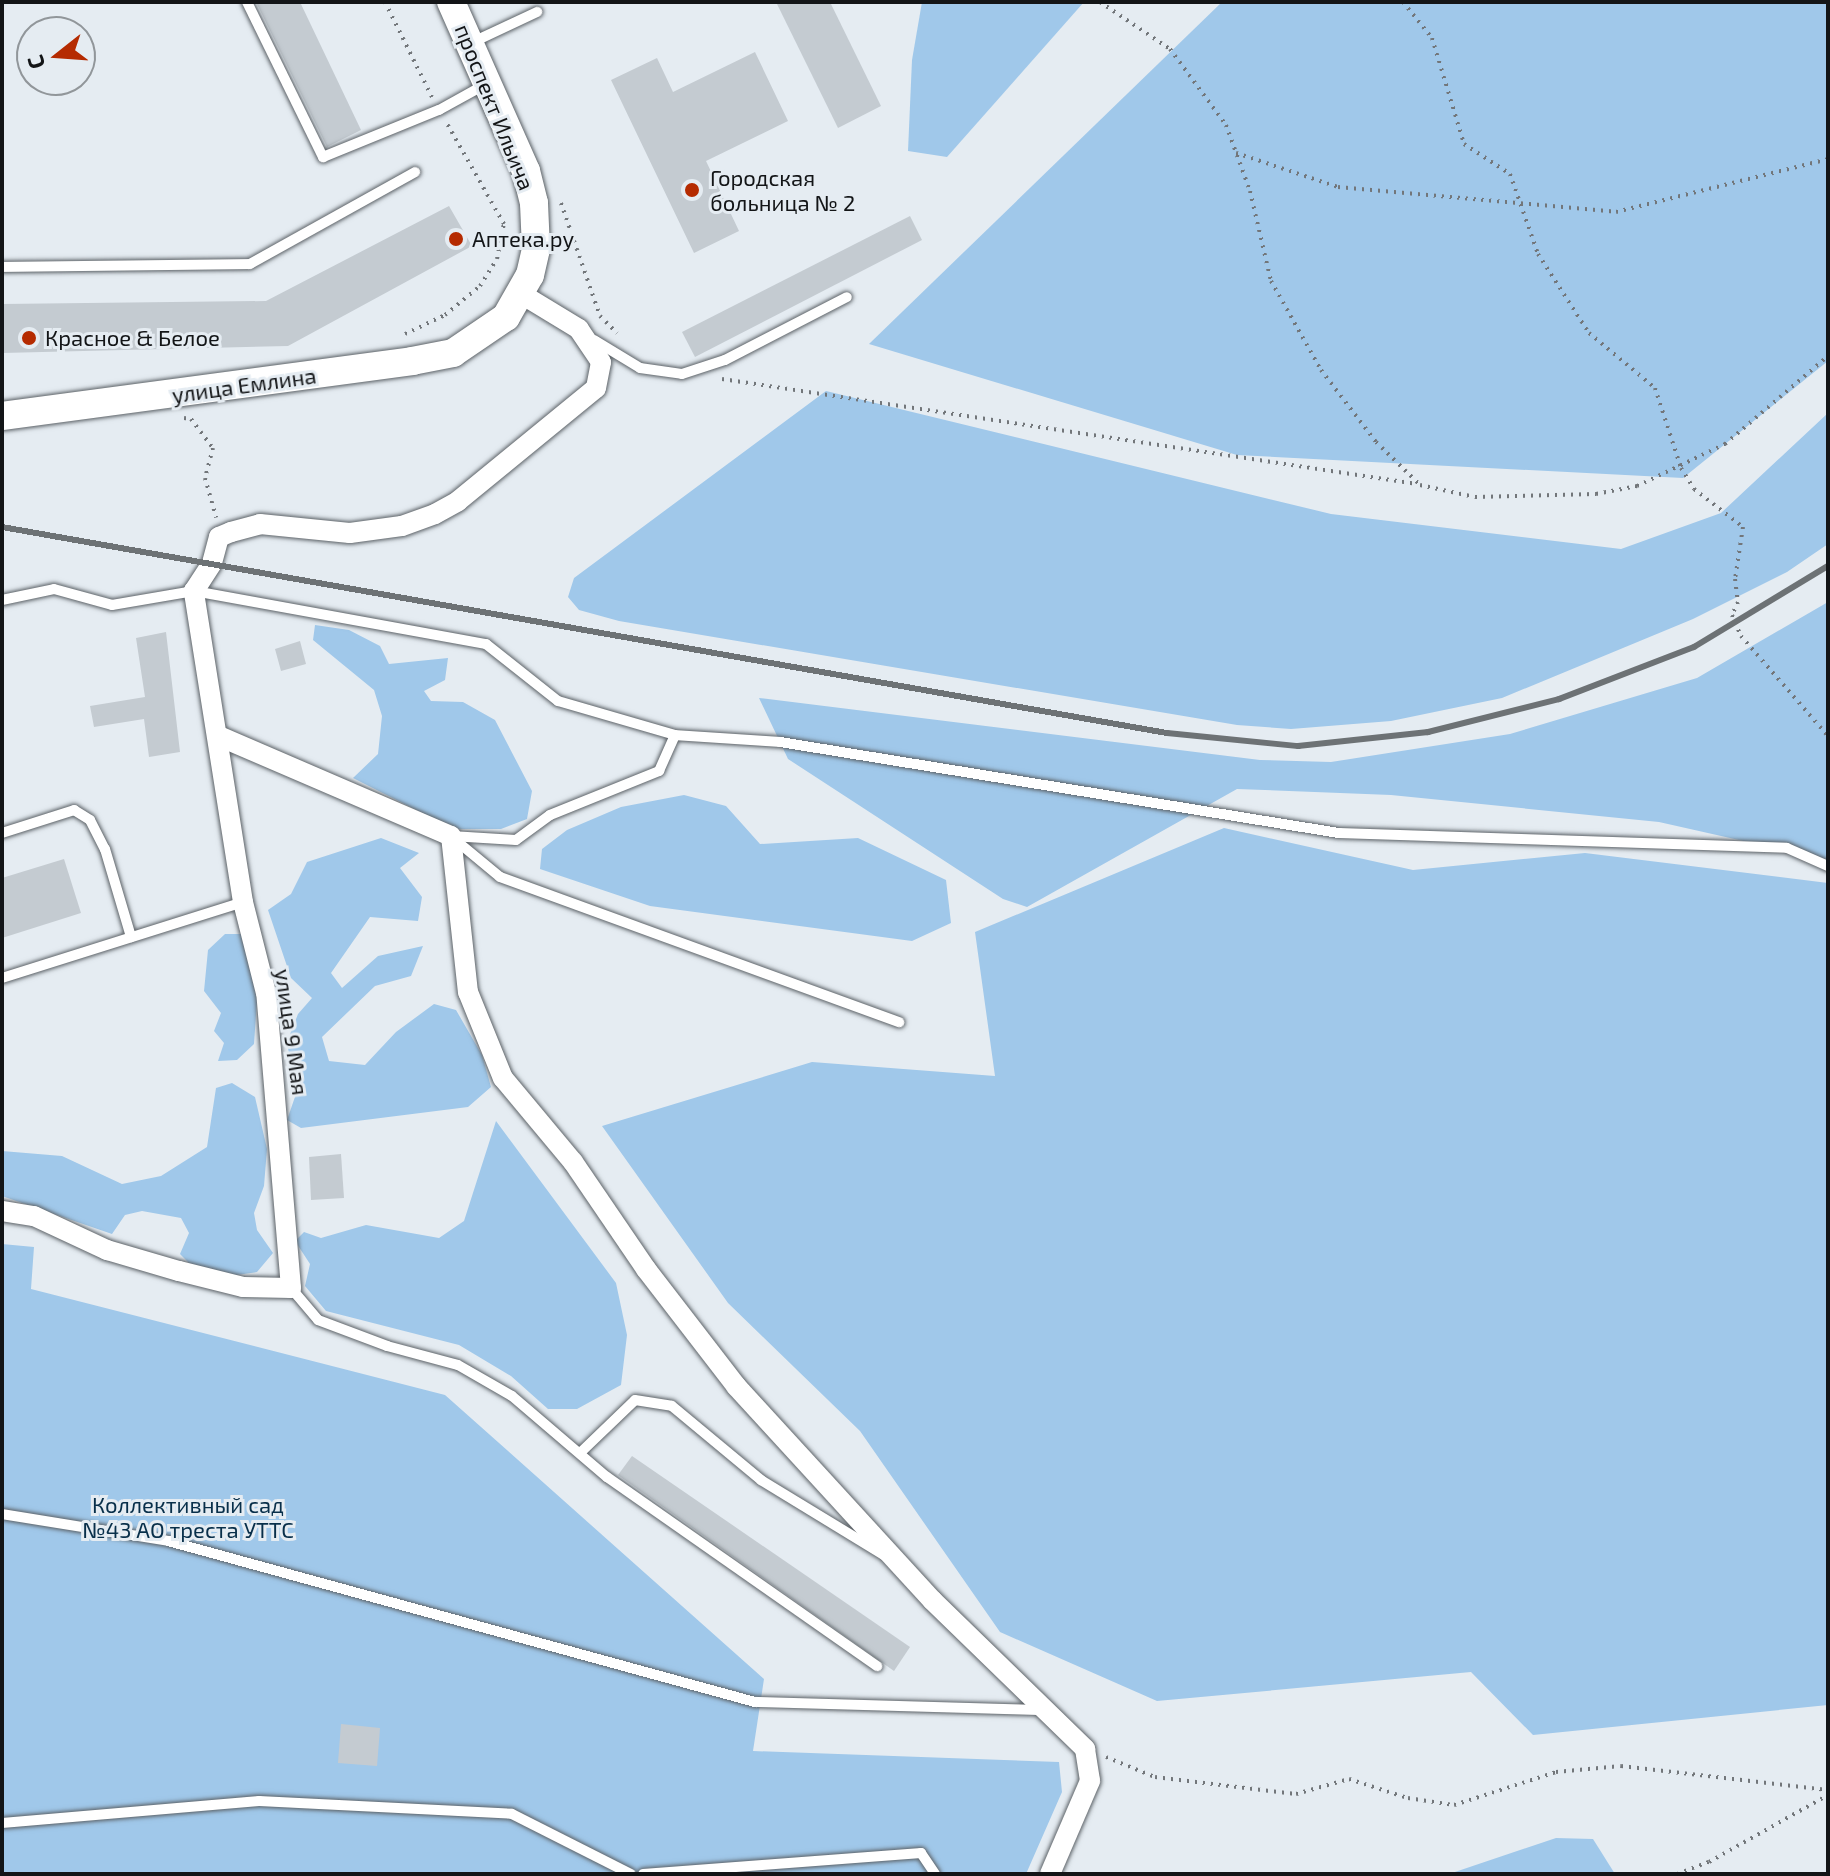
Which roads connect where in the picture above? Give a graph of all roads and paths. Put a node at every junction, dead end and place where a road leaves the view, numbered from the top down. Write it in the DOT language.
graph roads {
  1 [pos="247,2"];
  2 [pos="385,2"];
  3 [pos="451,2"];
  4 [pos="1100,2"];
  5 [pos="1403,2"];
  6 [pos="537,12"];
  7 [pos="471,43"];
  8 [pos="488,83"];
  9 [pos="439,110"];
  10 [pos="1236,153"];
  11 [pos="1828,159"];
  12 [pos="415,172"];
  13 [pos="558,197"];
  14 [pos="1521,205"];
  15 [pos="2,267"];
  16 [pos="523,295"];
  17 [pos="847,297"];
  18 [pos="579,329"];
  19 [pos="407,334"];
  20 [pos="619,335"];
  21 [pos="481,338"];
  22 [pos="1828,356"];
  23 [pos="682,374"];
  24 [pos="2,416"];
  25 [pos="191,419"];
  26 [pos="1681,468"];
  27 [pos="1420,485"];
  28 [pos="219,537"];
  29 [pos="194,591"];
  30 [pos="2,600"];
  31 [pos="675,735"];
  32 [pos="1828,736"];
  33 [pos="221,737"];
  34 [pos="2,833"];
  35 [pos="451,836"];
  36 [pos="1828,866"];
  37 [pos="243,902"];
  38 [pos="131,937"];
  39 [pos="2,978"];
  40 [pos="899,1022"];
  41 [pos="2,1211"];
  42 [pos="291,1288"];
  43 [pos="580,1453"];
  44 [pos="2,1514"];
  45 [pos="897,1562"];
  46 [pos="877,1666"];
  47 [pos="1045,1710"];
  48 [pos="1085,1749"];
  49 [pos="1828,1792"];
  50 [pos="2,1823"];
  51 [pos="631,1874"];
  52 [pos="643,1874"];
  53 [pos="935,1874"];
  54 [pos="1050,1874"];
  55 [pos="1677,1874"];
  1 -- 9 [label="lane"];
  2 -- 9 [label="path"];
  3 -- 7 [label="street, проспект Ильича"];
  4 -- 10 [label="path"];
  5 -- 14 [label="path"];
  6 -- 7 [label="lane"];
  7 -- 8 [label="street, проспект Ильича"];
  8 -- 9 [label="lane"];
  8 -- 16 [label="street, проспект Ильича"];
  9 -- 19 [label="path"];
  10 -- 14 [label="path"];
  10 -- 27 [label="path"];
  11 -- 14 [label="path"];
  12 -- 15 [label="lane"];
  13 -- 20 [label="path"];
  14 -- 26 [label="path"];
  16 -- 18 [label="street"];
  16 -- 21 [label="street, проспект Ильича"];
  17 -- 23 [label="lane"];
  18 -- 23 [label="lane"];
  18 -- 28 [label="street"];
  21 -- 24 [label="street, улица Емлина"];
  22 -- 26 [label="path"];
  23 -- 27 [label="path"];
  25 -- 28 [label="path"];
  26 -- 27 [label="path"];
  26 -- 32 [label="path"];
  28 -- 29 [label="street"];
  29 -- 30 [label="lane"];
  29 -- 31 [label="lane"];
  29 -- 33 [label="street, улица 9 Мая"];
  31 -- 35 [label="lane"];
  31 -- 36 [label="lane"];
  33 -- 35 [label="street"];
  33 -- 37 [label="street, улица 9 Мая"];
  34 -- 38 [label="lane"];
  35 -- 40 [label="lane"];
  35 -- 45 [label="street"];
  37 -- 38 [label="lane"];
  37 -- 42 [label="street, улица 9 Мая"];
  38 -- 39 [label="lane"];
  41 -- 42 [label="street"];
  42 -- 43 [label="lane"];
  43 -- 45 [label="lane"];
  43 -- 46 [label="lane"];
  44 -- 47 [label="lane"];
  45 -- 47 [label="street"];
  47 -- 48 [label="street"];
  48 -- 49 [label="path"];
  48 -- 54 [label="street"];
  49 -- 55 [label="path"];
  50 -- 51 [label="lane"];
  52 -- 53 [label="lane"];
}
